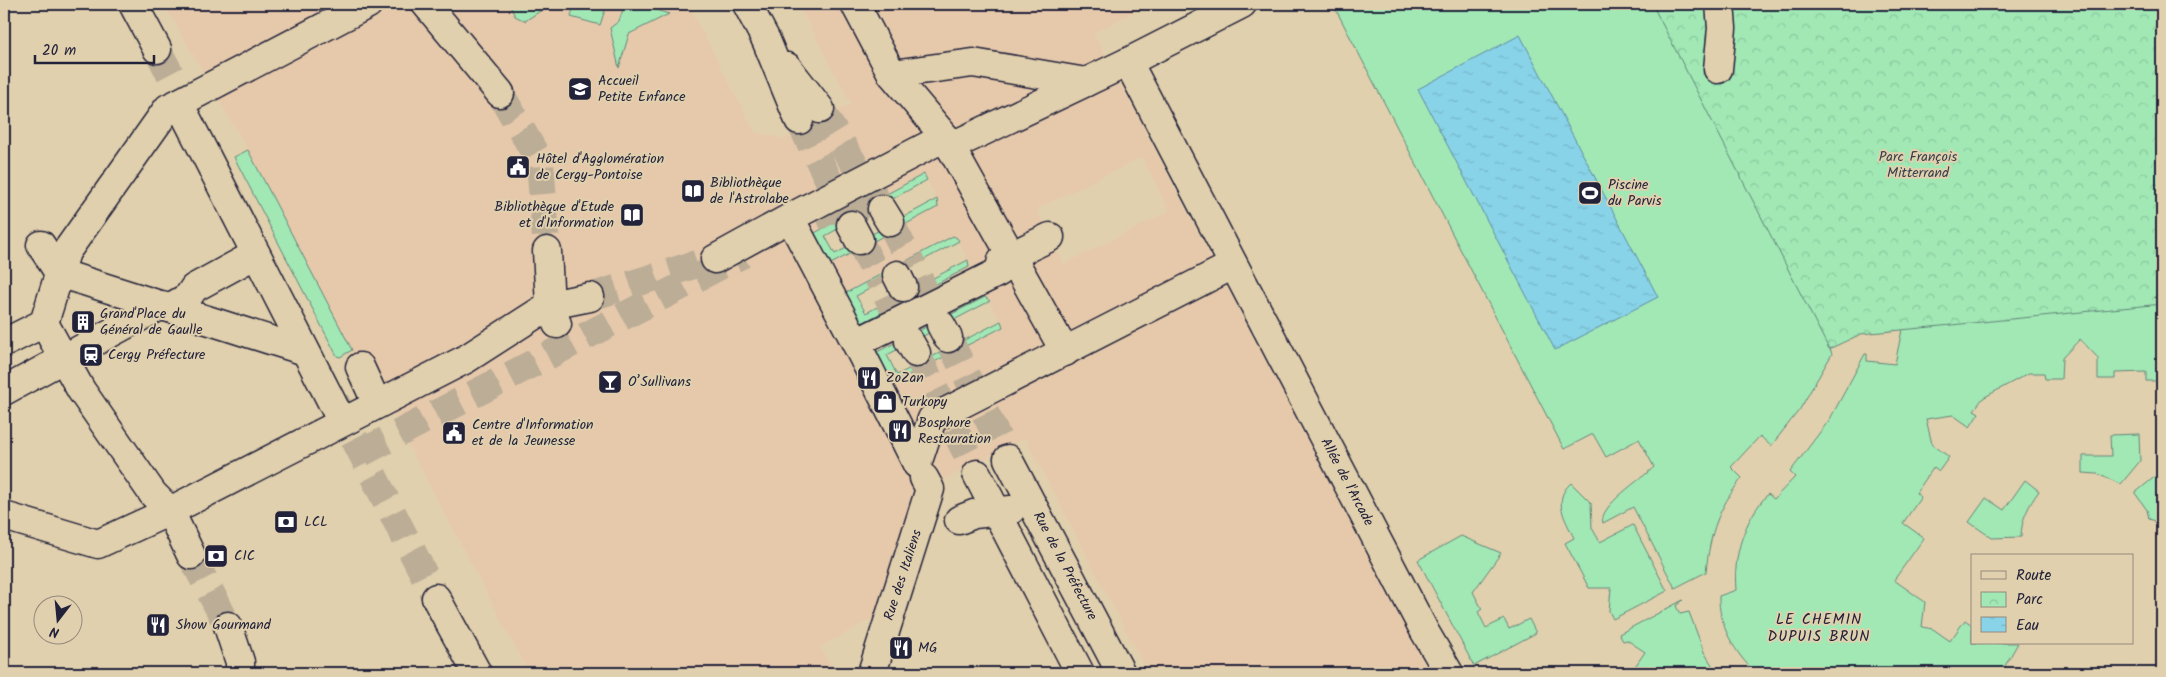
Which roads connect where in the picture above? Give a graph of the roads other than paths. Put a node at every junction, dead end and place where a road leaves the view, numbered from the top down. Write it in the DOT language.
graph roads {
  1 [pos="133,4"];
  2 [pos="368,4"];
  3 [pos="426,4"];
  4 [pos="747,4"];
  5 [pos="855,4"];
  6 [pos="1242,4"];
  7 [pos="1720,4"];
  8 [pos="157,49"];
  9 [pos="1128,62"];
  10 [pos="1718,69"];
  11 [pos="892,74"];
  12 [pos="1086,82"];
  13 [pos="500,93"];
  14 [pos="179,103"];
  15 [pos="809,115"];
  16 [pos="948,142"];
  17 [pos="790,218"];
  18 [pos="1050,236"];
  19 [pos="41,245"];
  20 [pos="547,251"];
  21 [pos="256,254"];
  22 [pos="1012,256"];
  23 [pos="715,258"];
  24 [pos="1233,265"];
  25 [pos="60,273"];
  26 [pos="590,297"];
  27 [pos="166,307"];
  28 [pos="553,315"];
  29 [pos="44,323"];
  30 [pos="4,343"];
  31 [pos="856,343"];
  32 [pos="305,350"];
  33 [pos="1065,352"];
  34 [pos="64,359"];
  35 [pos="360,367"];
  36 [pos="4,391"];
  37 [pos="377,404"];
  38 [pos="342,422"];
  39 [pos="1008,459"];
  40 [pos="977,474"];
  41 [pos="924,478"];
  42 [pos="170,510"];
  43 [pos="996,511"];
  44 [pos="4,516"];
  45 [pos="959,520"];
  46 [pos="191,555"];
  47 [pos="436,598"];
  48 [pos="228,626"];
  49 [pos="1101,635"];
  50 [pos="240,668"];
  51 [pos="477,673"];
  52 [pos="872,673"];
  53 [pos="1080,673"];
  54 [pos="1121,673"];
  55 [pos="1449,673"];
  1 -- 8 [label="street"];
  2 -- 14 [label="street"];
  3 -- 13 [label="street"];
  4 -- 15 [label="street"];
  5 -- 11 [label="street"];
  6 -- 9 [label="street"];
  7 -- 10 [label="street"];
  9 -- 12 [label="street"];
  9 -- 24 [label="street, Allée de l'Arcade"];
  11 -- 12 [label="street"];
  11 -- 16 [label="street"];
  12 -- 16 [label="street"];
  14 -- 21 [label="street"];
  14 -- 25 [label="street"];
  16 -- 17 [label="street"];
  16 -- 22 [label="street"];
  17 -- 23 [label="street"];
  17 -- 31 [label="street"];
  18 -- 22 [label="street"];
  19 -- 25 [label="street"];
  20 -- 28 [label="street"];
  21 -- 27 [label="street"];
  21 -- 32 [label="street"];
  22 -- 31 [label="street"];
  22 -- 33 [label="street"];
  24 -- 33 [label="street"];
  24 -- 55 [label="street, Allée de l'Arcade"];
  25 -- 27 [label="street"];
  25 -- 29 [label="street"];
  26 -- 28 [label="street"];
  27 -- 32 [label="street"];
  27 -- 34 [label="street"];
  28 -- 37 [label="street"];
  29 -- 30 [label="street"];
  29 -- 34 [label="street"];
  31 -- 33 [label="street"];
  32 -- 38 [label="street"];
  34 -- 36 [label="street"];
  34 -- 42 [label="street"];
  35 -- 37 [label="street"];
  37 -- 38 [label="street"];
  38 -- 42 [label="street"];
  39 -- 49 [label="street, Rue de la Préfecture"];
  40 -- 43 [label="street"];
  41 -- 52 [label="street, Rue des Italiens"];
  42 -- 44 [label="street"];
  42 -- 46 [label="street"];
  43 -- 45 [label="street"];
  43 -- 49 [label="street"];
  43 -- 53 [label="street"];
  47 -- 51 [label="street"];
  48 -- 50 [label="street"];
  49 -- 54 [label="street, Rue de la Préfecture"];
}
